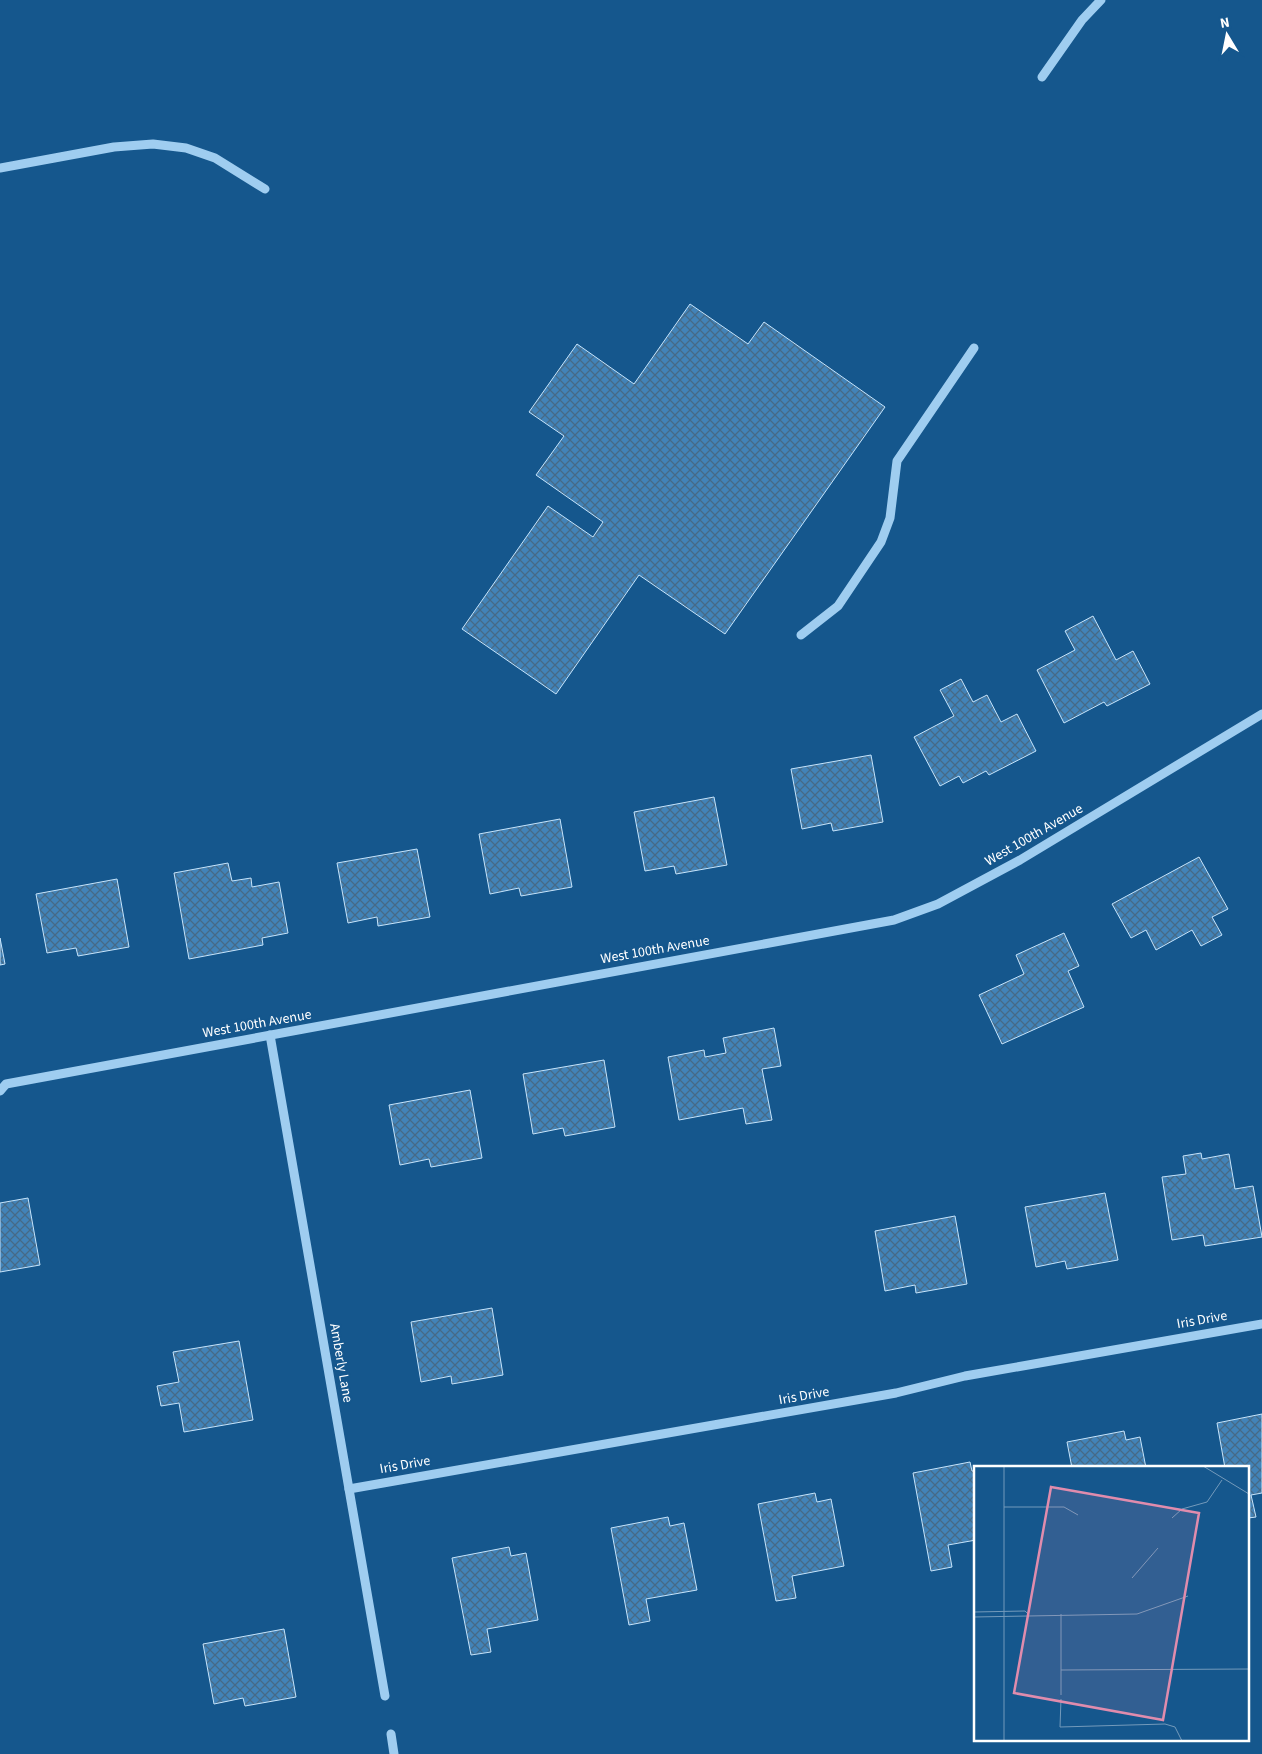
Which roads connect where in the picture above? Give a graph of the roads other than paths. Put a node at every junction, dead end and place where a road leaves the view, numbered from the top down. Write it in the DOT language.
graph roads {
  1 [pos="1101,0"];
  2 [pos="1042,77"];
  3 [pos="0,168"];
  4 [pos="265,189"];
  5 [pos="974,348"];
  6 [pos="801,635"];
  7 [pos="1262,714"];
  8 [pos="270,1035"];
  9 [pos="2,1085"];
  10 [pos="1262,1324"];
  11 [pos="349,1489"];
  12 [pos="385,1696"];
  13 [pos="391,1734"];
  14 [pos="394,1754"];
  1 -- 2 [label="street"];
  3 -- 4 [label="street"];
  5 -- 6 [label="street"];
  7 -- 8 [label="street, West 100th Avenue"];
  8 -- 9 [label="street, West 100th Avenue"];
  8 -- 11 [label="street, Amberly Lane"];
  10 -- 11 [label="street, Iris Drive"];
  11 -- 12 [label="street, Amberly Lane"];
  13 -- 14 [label="street"];
}
